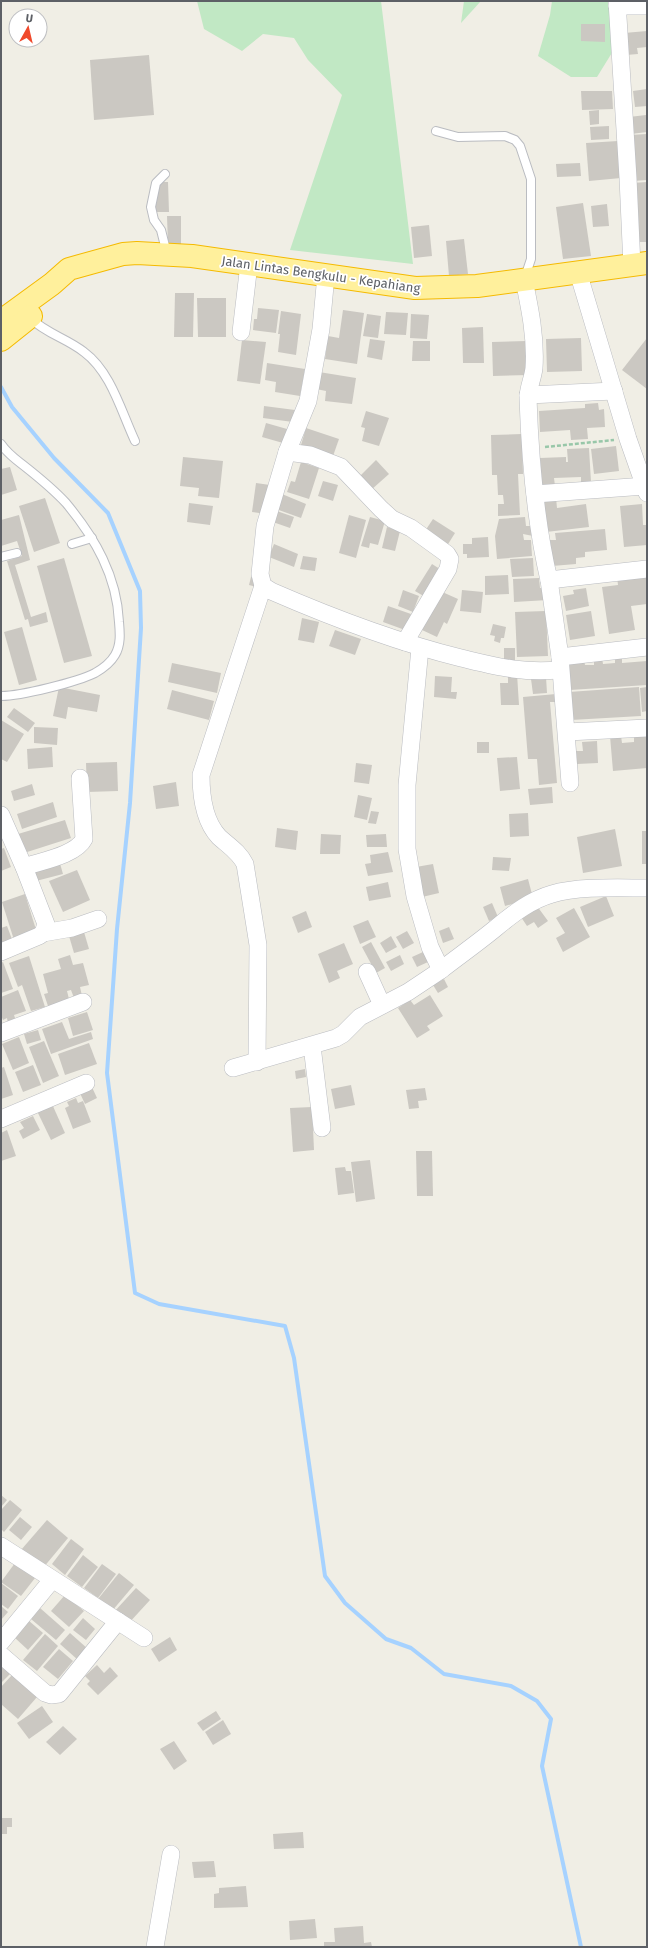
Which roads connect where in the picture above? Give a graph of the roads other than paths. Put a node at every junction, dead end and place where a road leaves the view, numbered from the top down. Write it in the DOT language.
graph roads {
  1 [pos="617,4"];
  2 [pos="647,6"];
  3 [pos="436,131"];
  4 [pos="165,174"];
  5 [pos="167,255"];
  6 [pos="249,264"];
  7 [pos="639,265"];
  8 [pos="69,269"];
  9 [pos="578,272"];
  10 [pos="326,275"];
  11 [pos="524,280"];
  12 [pos="29,318"];
  13 [pos="1,321"];
  14 [pos="241,332"];
  15 [pos="1,340"];
  16 [pos="614,391"];
  17 [pos="528,395"];
  18 [pos="135,441"];
  19 [pos="1,444"];
  20 [pos="287,452"];
  21 [pos="4,455"];
  22 [pos="646,489"];
  23 [pos="535,494"];
  24 [pos="92,538"];
  25 [pos="72,544"];
  26 [pos="17,553"];
  27 [pos="1,557"];
  28 [pos="647,569"];
  29 [pos="549,580"];
  30 [pos="264,586"];
  31 [pos="413,645"];
  32 [pos="647,647"];
  33 [pos="560,663"];
  34 [pos="1,696"];
  35 [pos="647,728"];
  36 [pos="566,732"];
  37 [pos="80,778"];
  38 [pos="570,783"];
  39 [pos="1,815"];
  40 [pos="24,867"];
  41 [pos="647,888"];
  42 [pos="98,919"];
  43 [pos="43,933"];
  44 [pos="1,952"];
  45 [pos="441,970"];
  46 [pos="367,972"];
  47 [pos="83,1002"];
  48 [pos="382,1005"];
  49 [pos="1,1034"];
  50 [pos="312,1046"];
  51 [pos="256,1062"];
  52 [pos="233,1068"];
  53 [pos="86,1083"];
  54 [pos="1,1119"];
  55 [pos="322,1128"];
  56 [pos="1,1546"];
  57 [pos="52,1580"];
  58 [pos="118,1621"];
  59 [pos="144,1638"];
  60 [pos="1,1642"];
  61 [pos="1,1655"];
  62 [pos="171,1854"];
  63 [pos="155,1947"];
  1 -- 2 [label="street"];
  1 -- 7 [label="street"];
  3 -- 11 [label="lane"];
  4 -- 5 [label="lane"];
  5 -- 6 [label="highway, Jalan Lintas Bengkulu - Kepahiang"];
  5 -- 8 [label="highway, Jalan Lintas Bengkulu - Kepahiang"];
  6 -- 10 [label="highway, Jalan Lintas Bengkulu - Kepahiang"];
  6 -- 14 [label="street"];
  7 -- 9 [label="highway, Jalan Lintas Bengkulu - Kepahiang"];
  8 -- 12 [label="highway"];
  8 -- 13 [label="highway, Jalan Lintas Bengkulu - Kepahiang"];
  9 -- 11 [label="highway, Jalan Lintas Bengkulu - Kepahiang"];
  9 -- 16 [label="street"];
  10 -- 11 [label="highway, Jalan Lintas Bengkulu - Kepahiang"];
  10 -- 20 [label="street"];
  11 -- 17 [label="street"];
  12 -- 15 [label="highway"];
  12 -- 18 [label="lane"];
  16 -- 17 [label="street"];
  16 -- 22 [label="street"];
  17 -- 23 [label="street"];
  19 -- 21 [label="lane"];
  20 -- 30 [label="street"];
  20 -- 31 [label="street"];
  21 -- 24 [label="lane"];
  22 -- 23 [label="street"];
  23 -- 29 [label="street"];
  24 -- 25 [label="lane"];
  24 -- 34 [label="lane"];
  26 -- 27 [label="lane"];
  28 -- 29 [label="street"];
  29 -- 33 [label="street"];
  30 -- 31 [label="street"];
  30 -- 51 [label="street"];
  31 -- 33 [label="street"];
  31 -- 45 [label="street"];
  32 -- 33 [label="street"];
  33 -- 36 [label="street"];
  35 -- 36 [label="street"];
  36 -- 38 [label="street"];
  37 -- 40 [label="street"];
  39 -- 40 [label="street"];
  40 -- 43 [label="street"];
  41 -- 45 [label="street"];
  42 -- 43 [label="street"];
  43 -- 44 [label="street"];
  45 -- 48 [label="street"];
  46 -- 48 [label="street"];
  47 -- 49 [label="street"];
  48 -- 50 [label="street"];
  50 -- 51 [label="street"];
  50 -- 55 [label="street"];
  51 -- 52 [label="street"];
  53 -- 54 [label="street"];
  56 -- 57 [label="street"];
  57 -- 58 [label="street"];
  57 -- 60 [label="street"];
  58 -- 59 [label="street"];
  58 -- 61 [label="street"];
  62 -- 63 [label="street"];
}
